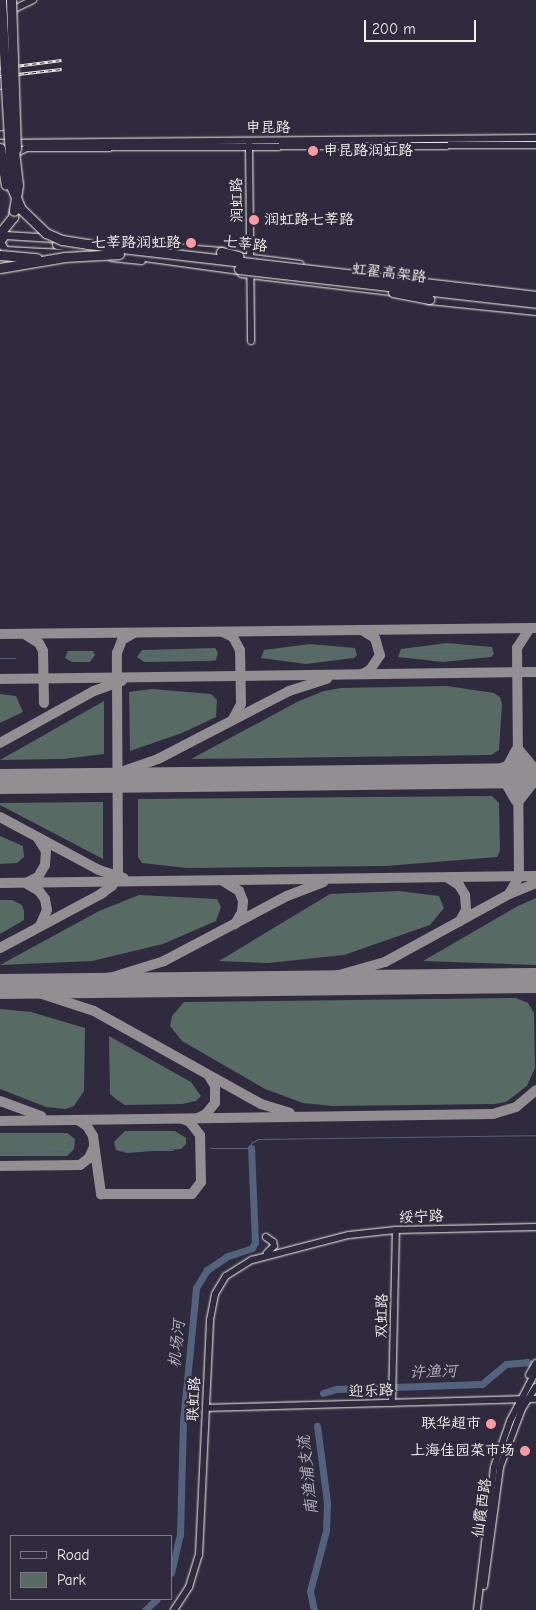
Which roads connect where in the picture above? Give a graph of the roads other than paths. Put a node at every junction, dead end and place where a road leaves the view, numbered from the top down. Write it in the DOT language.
graph roads {
  1 [pos="2,0"];
  2 [pos="11,0"];
  3 [pos="33,0"];
  4 [pos="26,2"];
  5 [pos="0,14"];
  6 [pos="0,44"];
  7 [pos="4,60"];
  8 [pos="0,94"];
  9 [pos="536,138"];
  10 [pos="247,141"];
  11 [pos="0,143"];
  12 [pos="536,145"];
  13 [pos="0,148"];
  14 [pos="248,148"];
  15 [pos="15,157"];
  16 [pos="2,168"];
  17 [pos="11,186"];
  18 [pos="14,211"];
  19 [pos="0,227"];
  20 [pos="0,233"];
  21 [pos="66,239"];
  22 [pos="103,243"];
  23 [pos="42,252"];
  24 [pos="120,254"];
  25 [pos="0,257"];
  26 [pos="65,257"];
  27 [pos="251,258"];
  28 [pos="288,267"];
  29 [pos="0,268"];
  30 [pos="251,275"];
  31 [pos="386,276"];
  32 [pos="359,283"];
  33 [pos="386,291"];
  34 [pos="536,295"];
  35 [pos="536,303"];
  36 [pos="533,310"];
  37 [pos="252,341"];
  38 [pos="536,1226"];
  39 [pos="536,1230"];
  40 [pos="396,1232"];
  41 [pos="266,1237"];
  42 [pos="310,1246"];
  43 [pos="252,1260"];
  44 [pos="536,1363"];
  45 [pos="534,1372"];
  46 [pos="536,1387"];
  47 [pos="522,1388"];
  48 [pos="392,1399"];
  49 [pos="520,1399"];
  50 [pos="528,1399"];
  51 [pos="536,1399"];
  52 [pos="512,1400"];
  53 [pos="208,1408"];
  54 [pos="481,1594"];
  55 [pos="174,1610"];
  56 [pos="179,1610"];
  57 [pos="477,1610"];
  58 [pos="482,1610"];
  1 -- 7 [label="highway, bridge"];
  1 -- 15 [label="highway, bridge"];
  2 -- 15 [label="highway, bridge"];
  3 -- 4 [label="main road"];
  4 -- 5 [label="main road"];
  6 -- 7 [label="highway, bridge"];
  7 -- 28 [label="highway, bridge"];
  8 -- 16 [label="highway, bridge"];
  9 -- 10 [label="main road, 申昆路"];
  10 -- 11 [label="main road, 申昆路"];
  10 -- 14 [label="main road, 润虹路"];
  12 -- 14 [label="main road, 申昆路"];
  13 -- 16 [label="highway, bridge"];
  14 -- 17 [label="main road, 申昆路"];
  14 -- 27 [label="main road, 润虹路"];
  15 -- 18 [label="highway, bridge"];
  16 -- 17 [label="main road"];
  16 -- 24 [label="highway, bridge"];
  17 -- 21 [label="main road"];
  18 -- 19 [label="highway"];
  18 -- 20 [label="highway"];
  21 -- 22 [label="main road, 七莘路"];
  21 -- 23 [label="main road, 七莘路"];
  22 -- 27 [label="main road, 七莘路"];
  22 -- 28 [label="highway, bridge"];
  23 -- 25 [label="main road, 七莘路"];
  23 -- 30 [label="main road, 七莘路"];
  24 -- 26 [label="highway, bridge"];
  24 -- 32 [label="highway, 虹翟高架路, bridge"];
  25 -- 26 [label="highway, bridge"];
  26 -- 29 [label="highway, bridge"];
  27 -- 30 [label="main road, 润虹路"];
  27 -- 31 [label="main road, 七莘路"];
  28 -- 34 [label="highway, 虹翟高架路, bridge"];
  30 -- 33 [label="main road, 七莘路"];
  30 -- 37 [label="main road, 润虹路"];
  31 -- 33 [label="main road"];
  31 -- 34 [label="main road, 七莘路"];
  32 -- 35 [label="highway, 虹翟高架路, bridge"];
  32 -- 36 [label="highway, bridge"];
  33 -- 36 [label="main road, 七莘路"];
  38 -- 40 [label="main road, 绥宁路"];
  39 -- 40 [label="main road, 绥宁路"];
  40 -- 42 [label="main road, 绥宁路"];
  40 -- 48 [label="main road, 双虹路"];
  41 -- 43 [label="main road"];
  42 -- 43 [label="main road, 联虹路"];
  42 -- 53 [label="main road, 联虹路"];
  43 -- 53 [label="main road, 联虹路"];
  44 -- 45 [label="main road, 仙霞西路"];
  45 -- 47 [label="main road, 仙霞西路"];
  45 -- 49 [label="main road, 仙霞西路"];
  46 -- 50 [label="main road, 仙霞西路"];
  47 -- 49 [label="main road, 仙霞西路"];
  47 -- 52 [label="main road"];
  48 -- 52 [label="main road, 迎乐路"];
  48 -- 53 [label="main road, 迎乐路"];
  49 -- 50 [label="main road, 迎乐路"];
  49 -- 52 [label="main road, 迎乐路"];
  49 -- 54 [label="main road, 仙霞西路"];
  50 -- 51 [label="main road, 迎乐路"];
  50 -- 54 [label="main road, 仙霞西路"];
  53 -- 55 [label="main road, 联虹路"];
  53 -- 56 [label="main road, 联虹路"];
  54 -- 57 [label="main road, 仙霞西路"];
  54 -- 58 [label="main road, 仙霞西路"];
}
